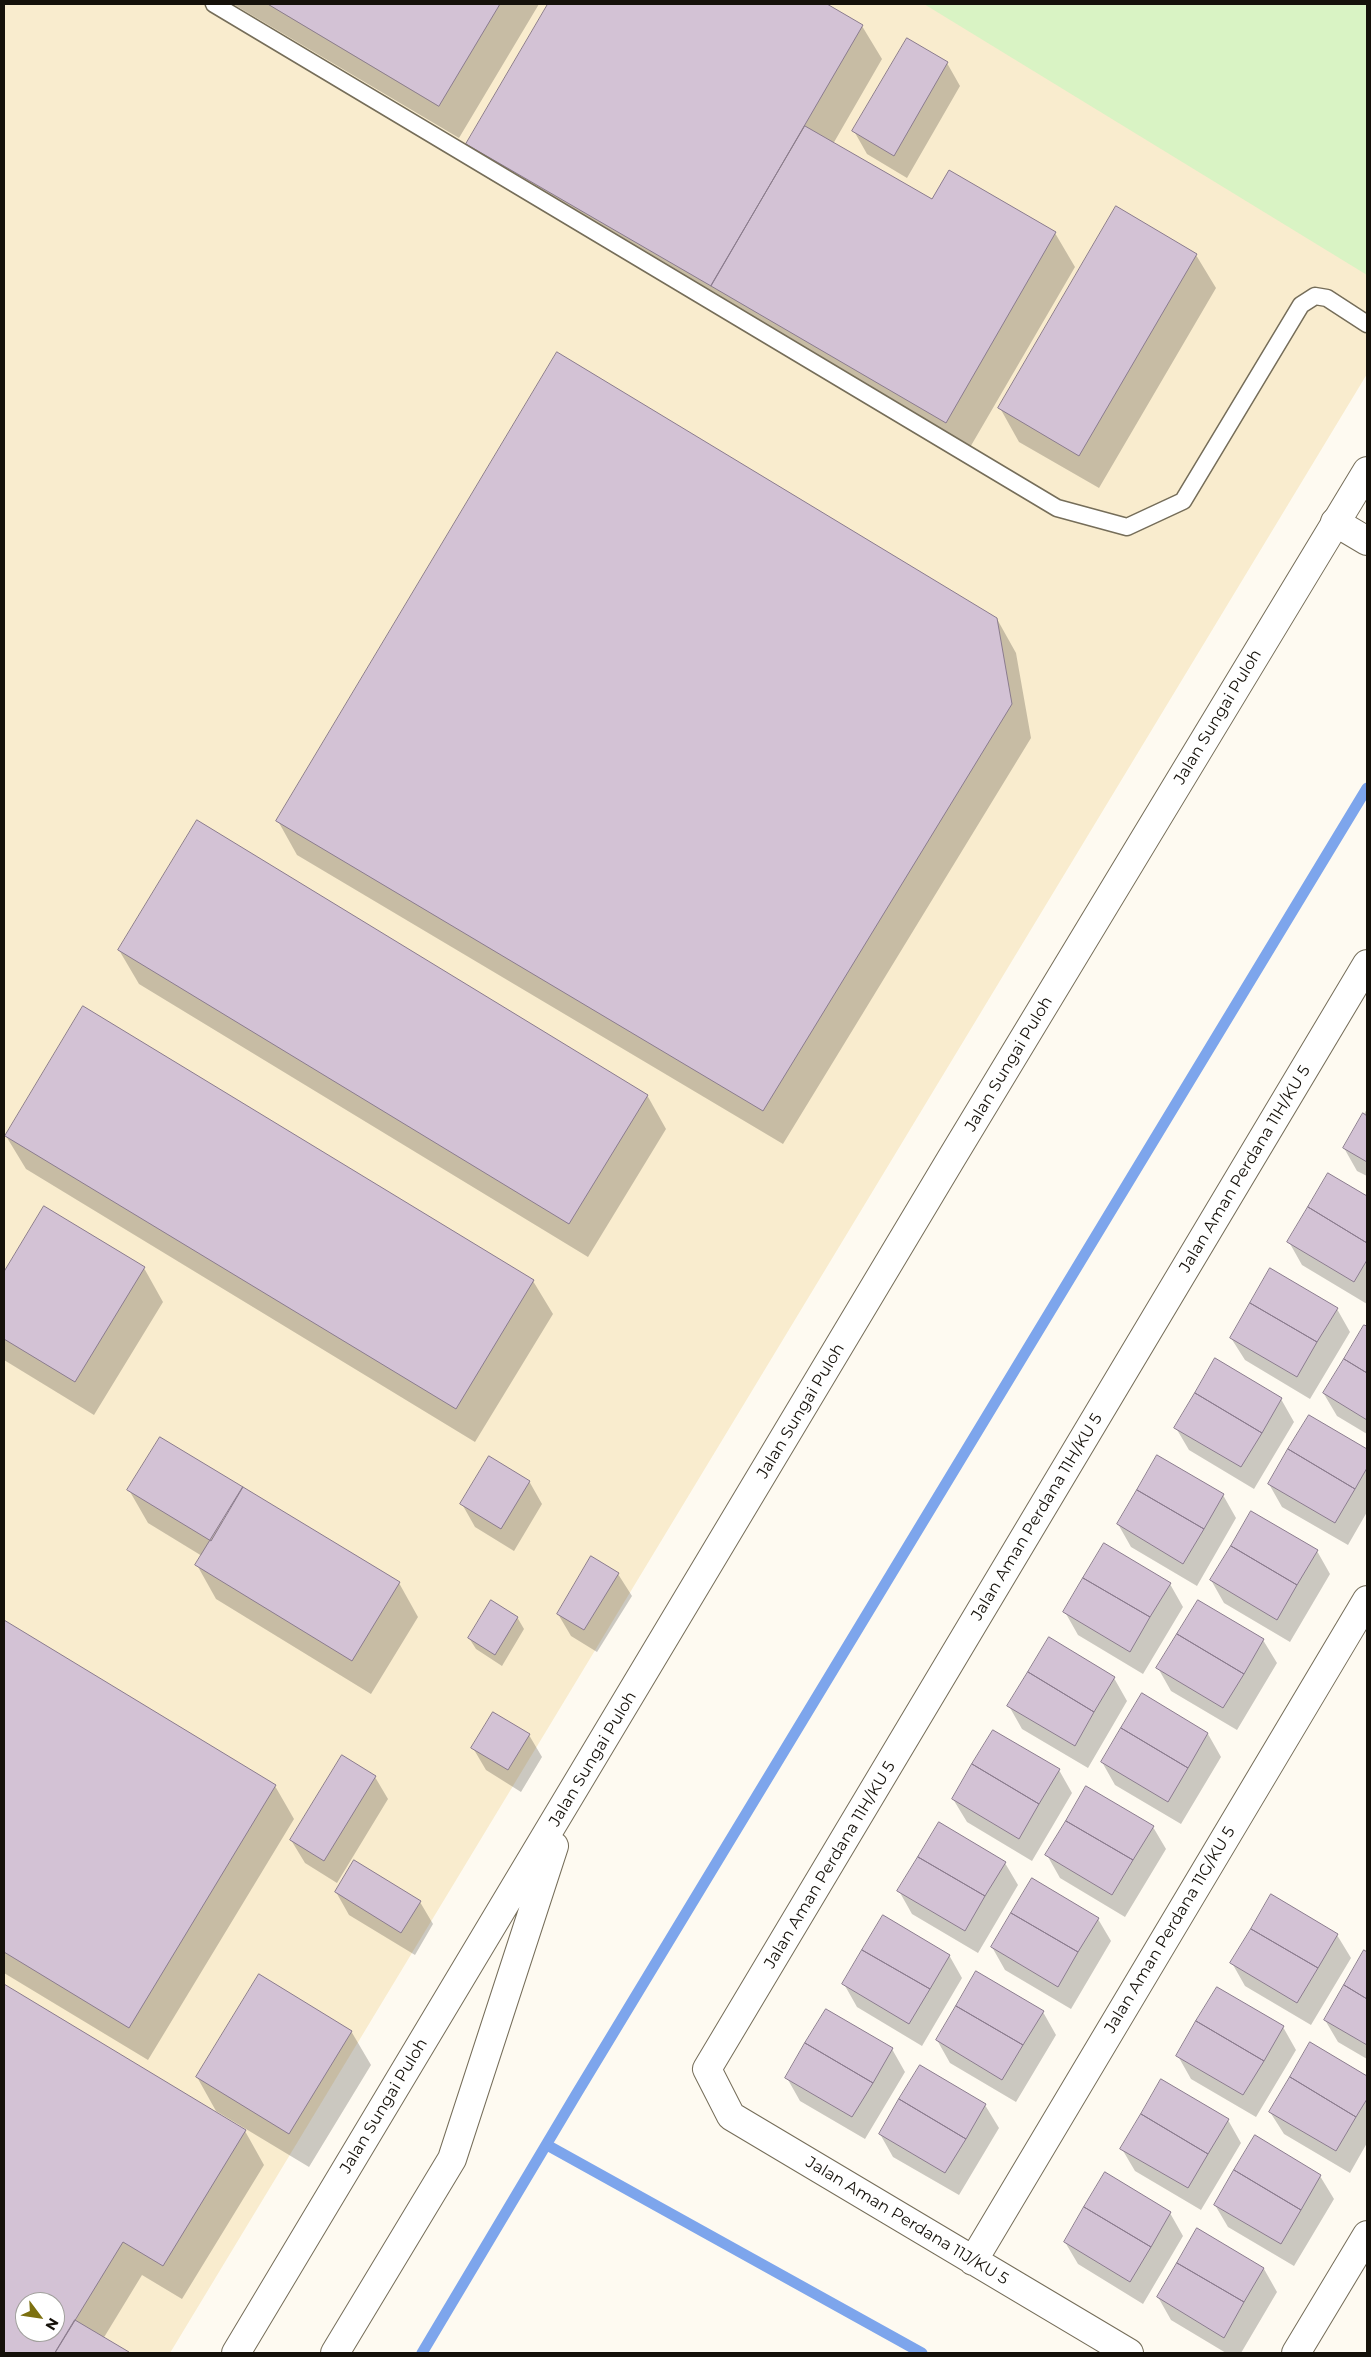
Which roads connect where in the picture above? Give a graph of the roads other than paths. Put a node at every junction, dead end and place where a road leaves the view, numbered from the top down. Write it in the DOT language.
graph roads {
  1 [pos="214,4"];
  2 [pos="1367,324"];
  3 [pos="1367,471"];
  4 [pos="1335,522"];
  5 [pos="1367,541"];
  6 [pos="1367,964"];
  7 [pos="1367,1600"];
  8 [pos="569,1799"];
  9 [pos="707,2069"];
  10 [pos="1367,2235"];
  11 [pos="973,2260"];
  12 [pos="236,2353"];
  13 [pos="335,2353"];
  14 [pos="1129,2353"];
  15 [pos="1296,2353"];
  1 -- 2 [label="lane"];
  3 -- 4 [label="street, Jalan Sungai Puloh"];
  4 -- 5 [label="street"];
  4 -- 8 [label="street, Jalan Sungai Puloh"];
  6 -- 9 [label="street, Jalan Aman Perdana 11H/KU 5"];
  7 -- 11 [label="street, Jalan Aman Perdana 11G/KU 5"];
  8 -- 12 [label="street, Jalan Sungai Puloh"];
  8 -- 13 [label="street"];
  9 -- 11 [label="street, Jalan Aman Perdana 11J/KU 5"];
  10 -- 15 [label="street"];
  11 -- 14 [label="street, Jalan Aman Perdana 11J/KU 5"];
}
